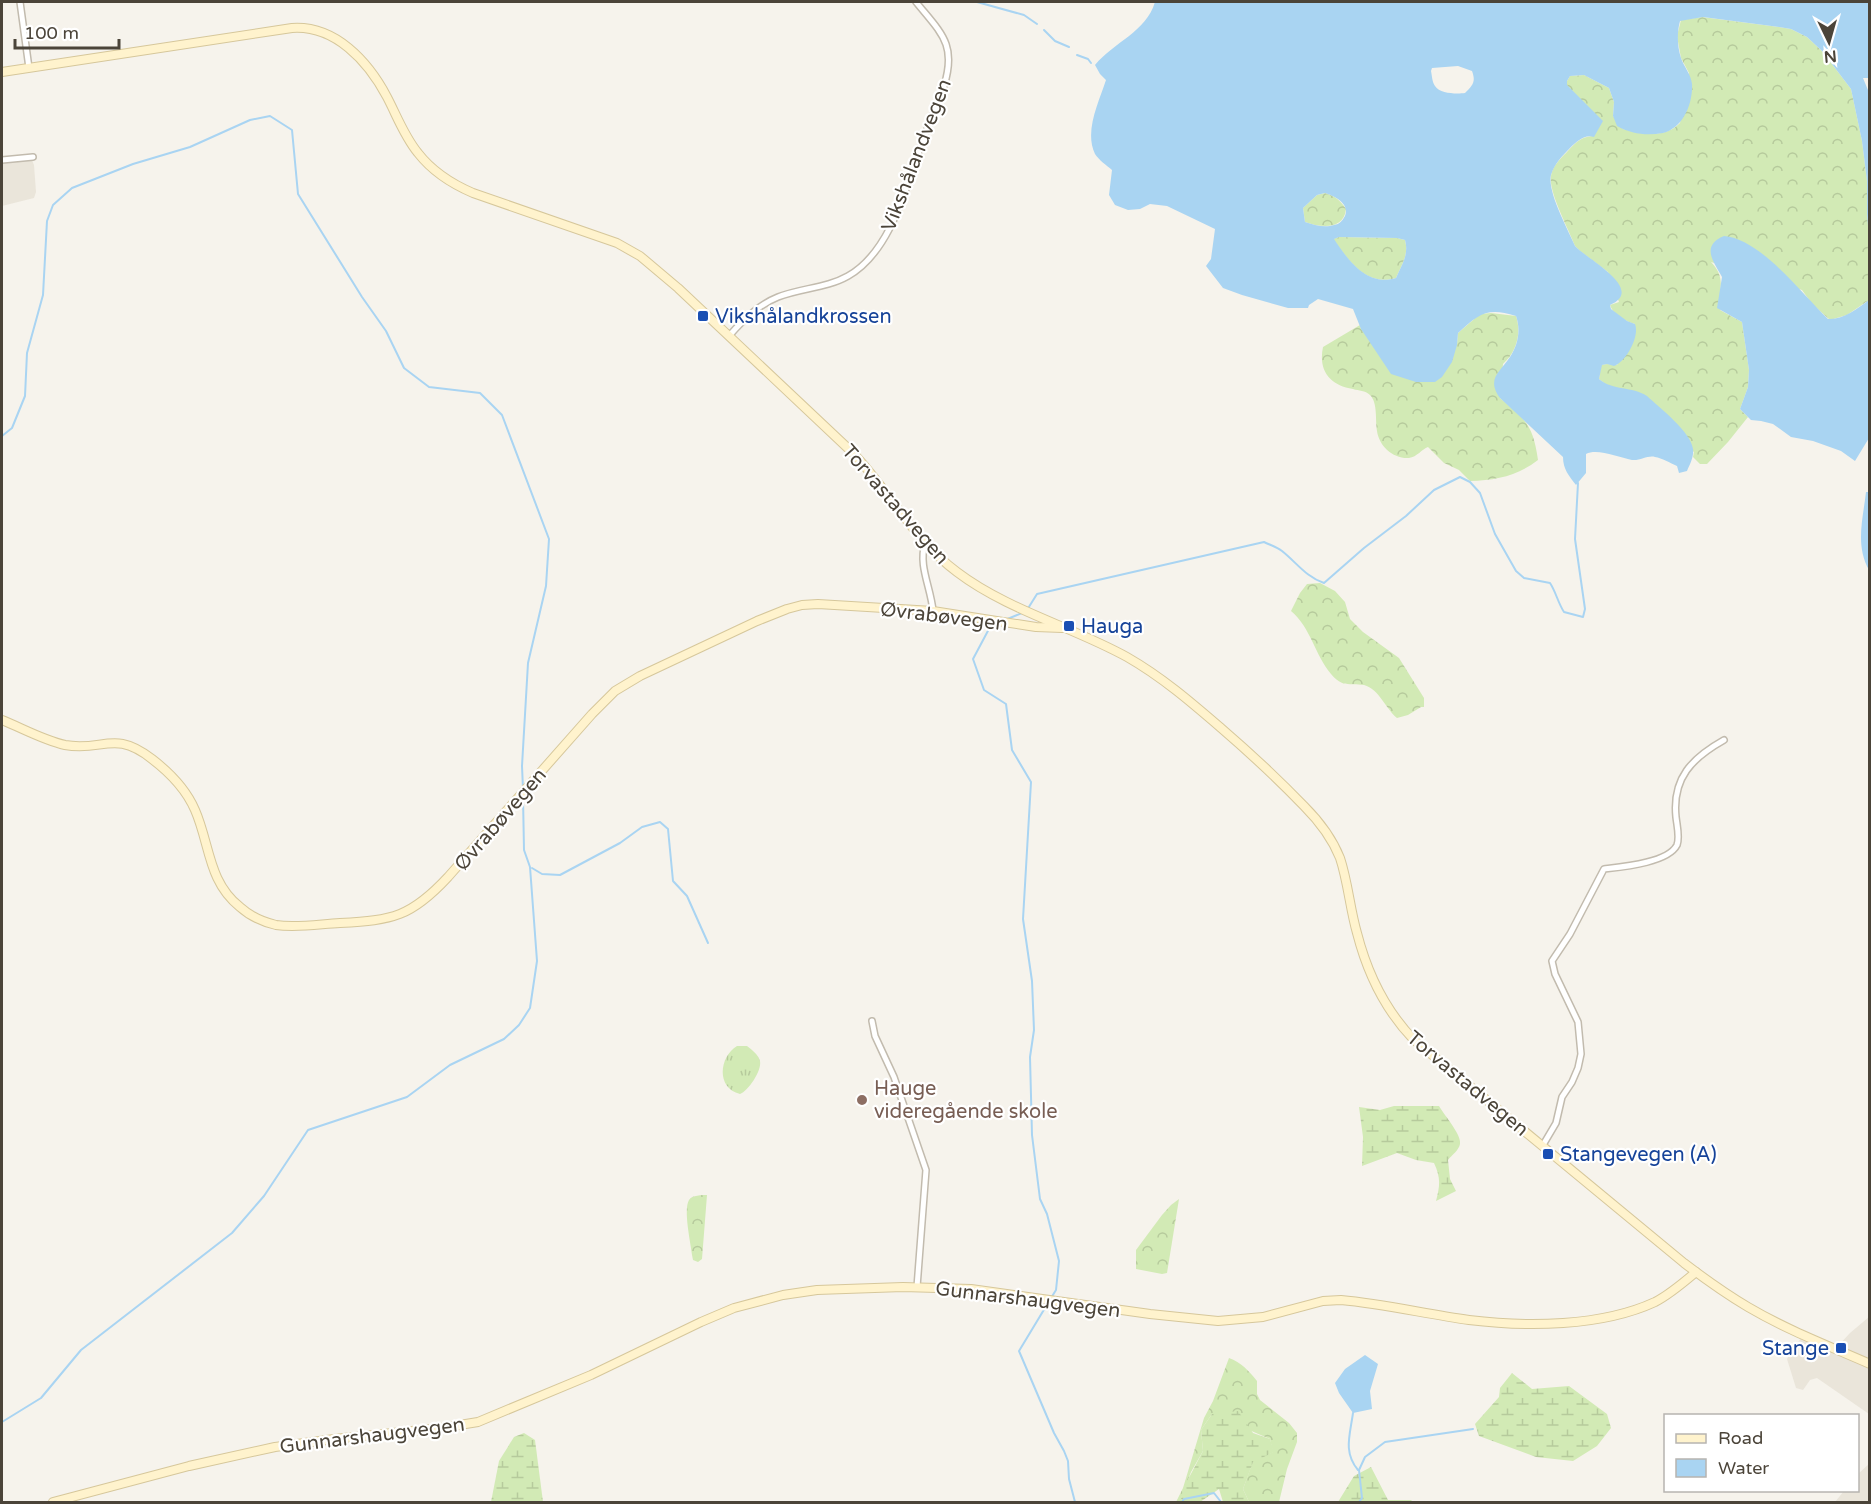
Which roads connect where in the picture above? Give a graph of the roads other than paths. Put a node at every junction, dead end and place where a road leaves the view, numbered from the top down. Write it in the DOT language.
graph roads {
  1 [pos="20,2"];
  2 [pos="916,2"];
  3 [pos="29,68"];
  4 [pos="2,72"];
  5 [pos="33,157"];
  6 [pos="2,160"];
  7 [pos="729,336"];
  8 [pos="925,544"];
  9 [pos="933,611"];
  10 [pos="1064,627"];
  11 [pos="2,720"];
  12 [pos="1724,740"];
  13 [pos="872,1021"];
  14 [pos="1543,1145"];
  15 [pos="1696,1272"];
  16 [pos="917,1287"];
  17 [pos="1869,1364"];
  18 [pos="53,1503"];
  1 -- 3 [label="street"];
  2 -- 7 [label="street, Vikshålandvegen"];
  3 -- 4 [label="main road, Torvastadvegen"];
  3 -- 7 [label="main road, Torvastadvegen"];
  5 -- 6 [label="street"];
  7 -- 8 [label="main road, Torvastadvegen"];
  8 -- 9 [label="street"];
  8 -- 10 [label="main road, Torvastadvegen"];
  9 -- 10 [label="main road, Øvrabøvegen"];
  9 -- 11 [label="main road, Øvrabøvegen"];
  10 -- 14 [label="main road, Torvastadvegen"];
  12 -- 14 [label="street"];
  13 -- 16 [label="street"];
  14 -- 15 [label="main road, Torvastadvegen"];
  15 -- 16 [label="main road, Gunnarshaugvegen"];
  15 -- 17 [label="main road, Torvastadvegen"];
  16 -- 18 [label="main road, Gunnarshaugvegen"];
}
